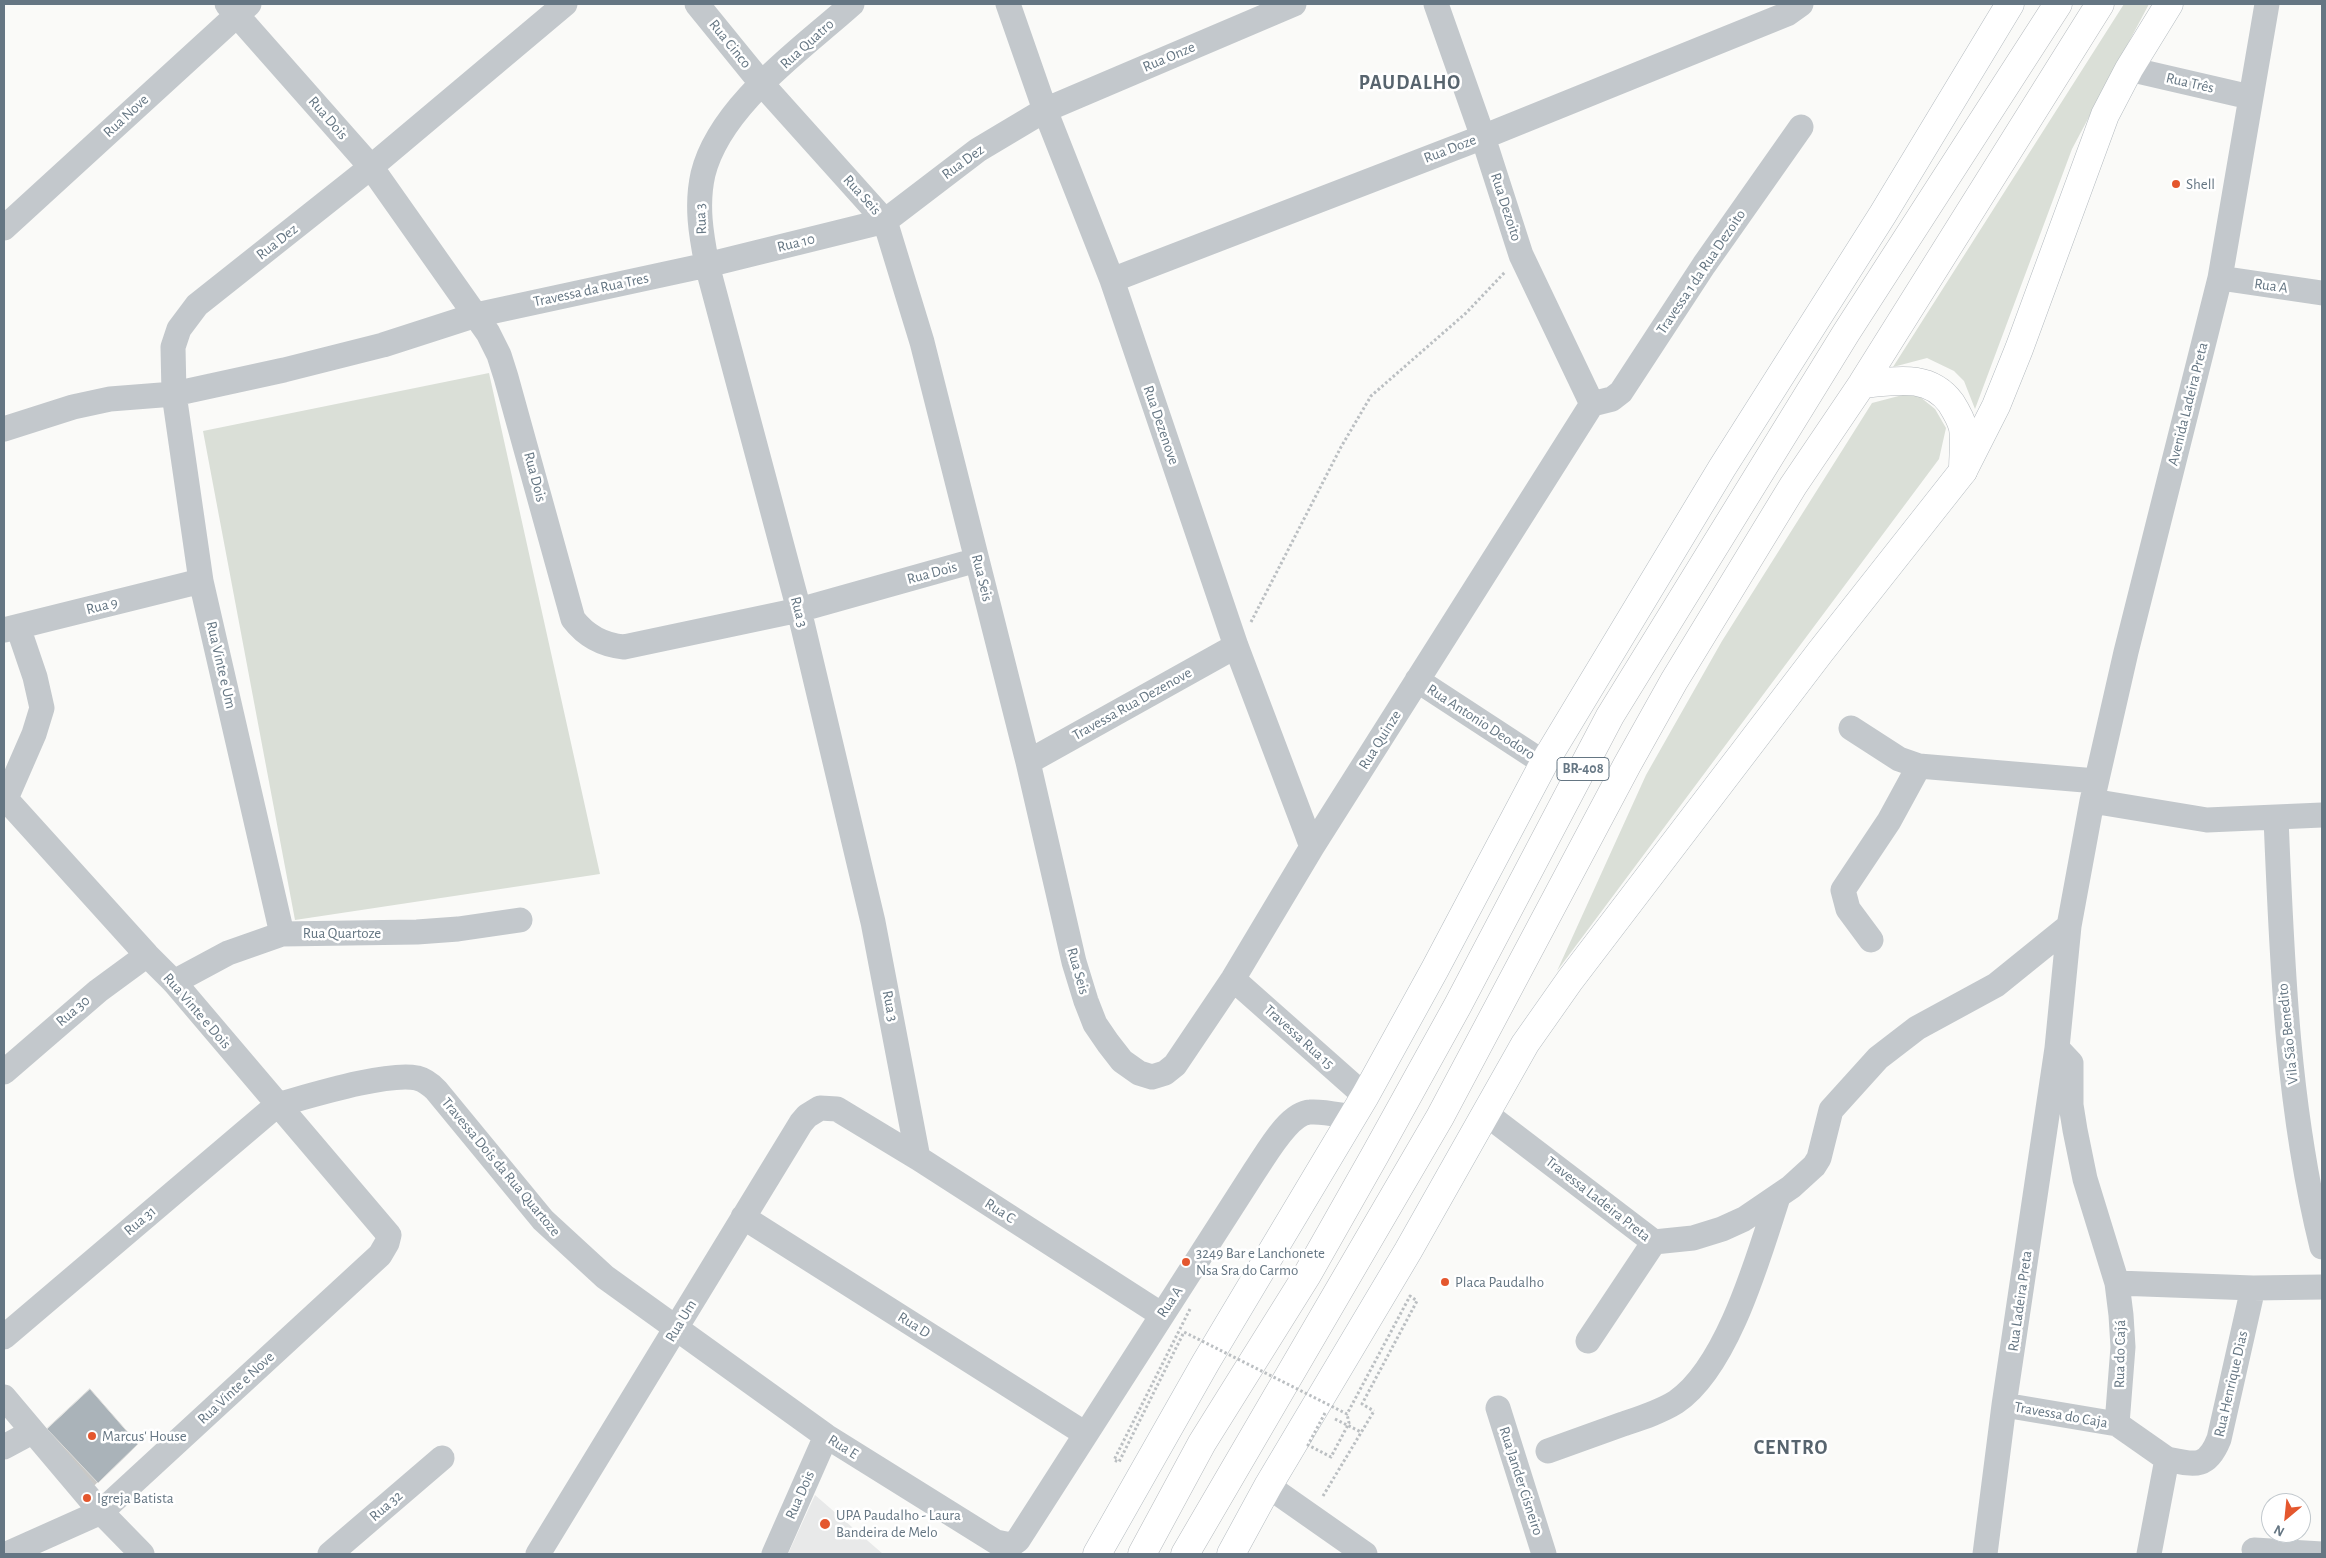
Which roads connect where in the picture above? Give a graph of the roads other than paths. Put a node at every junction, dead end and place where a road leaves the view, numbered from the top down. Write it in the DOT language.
graph roads {
  1 [pos="565,4"];
  2 [pos="698,4"];
  3 [pos="852,4"];
  4 [pos="1008,4"];
  5 [pos="1294,4"];
  6 [pos="1436,4"];
  7 [pos="2010,4"];
  8 [pos="2058,4"];
  9 [pos="2100,4"];
  10 [pos="2169,4"];
  11 [pos="2267,4"];
  12 [pos="238,7"];
  13 [pos="1794,9"];
  14 [pos="2129,69"];
  15 [pos="762,84"];
  16 [pos="2250,97"];
  17 [pos="1045,110"];
  18 [pos="1801,127"];
  19 [pos="1483,136"];
  20 [pos="371,167"];
  21 [pos="885,221"];
  22 [pos="4,228"];
  23 [pos="706,265"];
  24 [pos="2220,278"];
  25 [pos="1112,280"];
  26 [pos="2322,293"];
  27 [pos="476,315"];
  28 [pos="1862,384"];
  29 [pos="174,394"];
  30 [pos="1592,404"];
  31 [pos="4,429"];
  32 [pos="1963,471"];
  33 [pos="977,560"];
  34 [pos="201,581"];
  35 [pos="799,610"];
  36 [pos="11,628"];
  37 [pos="1236,646"];
  38 [pos="1417,680"];
  39 [pos="1851,728"];
  40 [pos="1028,762"];
  41 [pos="1544,763"];
  42 [pos="1919,766"];
  43 [pos="2094,791"];
  44 [pos="5,800"];
  45 [pos="2322,815"];
  46 [pos="2276,818"];
  47 [pos="1312,847"];
  48 [pos="520,920"];
  49 [pos="2069,926"];
  50 [pos="282,934"];
  51 [pos="1871,940"];
  52 [pos="147,955"];
  53 [pos="1233,979"];
  54 [pos="174,982"];
  55 [pos="2057,1048"];
  56 [pos="4,1072"];
  57 [pos="1165,1073"];
  58 [pos="277,1105"];
  59 [pos="1359,1106"];
  60 [pos="838,1109"];
  61 [pos="1485,1113"];
  62 [pos="918,1158"];
  63 [pos="1778,1197"];
  64 [pos="743,1217"];
  65 [pos="386,1229"];
  66 [pos="1654,1242"];
  67 [pos="2322,1247"];
  68 [pos="2117,1283"];
  69 [pos="2322,1286"];
  70 [pos="2253,1288"];
  71 [pos="1162,1315"];
  72 [pos="677,1327"];
  73 [pos="4,1337"];
  74 [pos="1588,1341"];
  75 [pos="4,1397"];
  76 [pos="2004,1404"];
  77 [pos="1498,1408"];
  78 [pos="2117,1424"];
  79 [pos="32,1432"];
  80 [pos="1084,1434"];
  81 [pos="826,1436"];
  82 [pos="4,1447"];
  83 [pos="1548,1451"];
  84 [pos="442,1458"];
  85 [pos="2167,1459"];
  86 [pos="1268,1486"];
  87 [pos="101,1512"];
  88 [pos="1018,1540"];
  89 [pos="2322,1548"];
  90 [pos="2254,1550"];
  91 [pos="7,1554"];
  92 [pos="142,1554"];
  93 [pos="330,1554"];
  94 [pos="538,1554"];
  95 [pos="774,1554"];
  96 [pos="1097,1554"];
  97 [pos="1142,1554"];
  98 [pos="1185,1554"];
  99 [pos="1232,1554"];
  100 [pos="1365,1554"];
  101 [pos="1544,1554"];
  102 [pos="1985,1554"];
  103 [pos="2149,1554"];
  104 [pos="2322,1554"];
  1 -- 20 [label="street, Rua Dez"];
  2 -- 15 [label="street, Rua Cinco"];
  3 -- 15 [label="street, Rua Quatro"];
  4 -- 17 [label="street, Rua Dezenove"];
  5 -- 17 [label="street, Rua Onze"];
  6 -- 19 [label="street, Rua Dezoito"];
  7 -- 41 [label="main road"];
  8 -- 97 [label="main road, BR-408"];
  9 -- 28 [label="main road, BR-408"];
  10 -- 14 [label="main road"];
  11 -- 16 [label="street, Avenida Ladeira Preta"];
  12 -- 20 [label="street, Rua Dois"];
  12 -- 22 [label="street, Rua Nove"];
  13 -- 19 [label="street, Rua Doze"];
  14 -- 16 [label="street, Rua Três"];
  14 -- 32 [label="main road"];
  15 -- 21 [label="street, Rua Seis"];
  15 -- 23 [label="street, Rua 3"];
  16 -- 24 [label="street, Avenida Ladeira Preta"];
  17 -- 21 [label="street, Rua Dez"];
  17 -- 25 [label="street, Rua Dezenove"];
  18 -- 30 [label="street, Travessa 1 da Rua Dezoito"];
  19 -- 25 [label="street, Rua Doze"];
  19 -- 30 [label="street, Rua Dezoito"];
  20 -- 27 [label="street, Rua Dois"];
  20 -- 29 [label="street, Rua Dez"];
  21 -- 23 [label="street, Rua 10"];
  21 -- 33 [label="street, Rua Seis"];
  23 -- 27 [label="street, Travessa da Rua Tres"];
  23 -- 35 [label="street, Rua 3"];
  24 -- 26 [label="street, Rua A"];
  24 -- 43 [label="street, Avenida Ladeira Preta"];
  25 -- 37 [label="street, Rua Dezenove"];
  27 -- 29 [label="street, Travessa da Rua Tres"];
  27 -- 35 [label="street, Rua Dois"];
  28 -- 32 [label="main road"];
  28 -- 98 [label="main road, BR-408"];
  29 -- 31 [label="street"];
  29 -- 34 [label="street, Rua Vinte e Um"];
  30 -- 38 [label="street, Rua Quinze"];
  32 -- 61 [label="main road"];
  33 -- 35 [label="street, Rua Dois"];
  33 -- 40 [label="street, Rua Seis"];
  34 -- 36 [label="street, Rua 9"];
  34 -- 50 [label="street, Rua Vinte e Um"];
  35 -- 62 [label="street, Rua 3"];
  36 -- 44 [label="street"];
  37 -- 40 [label="street, Travessa Rua Dezenove"];
  37 -- 47 [label="street, Rua Dezenove"];
  38 -- 41 [label="street, Rua Antonio Deodoro"];
  38 -- 47 [label="street, Rua Quinze"];
  39 -- 42 [label="street"];
  40 -- 57 [label="street, Rua Seis"];
  41 -- 59 [label="main road"];
  42 -- 43 [label="street"];
  42 -- 51 [label="street"];
  43 -- 46 [label="street"];
  43 -- 49 [label="street"];
  44 -- 52 [label="street, Rua Vinte e Dois"];
  45 -- 46 [label="street"];
  46 -- 67 [label="street, Vila São Benedito"];
  47 -- 53 [label="street, Rua Quinze"];
  48 -- 50 [label="street, Rua Quartoze"];
  49 -- 55 [label="street, Rua Ladeira Preta"];
  49 -- 63 [label="street, Travessa Ladeira Preta"];
  50 -- 54 [label="street, Rua Quartoze"];
  52 -- 54 [label="street, Rua Vinte e Dois"];
  52 -- 56 [label="street, Rua 30"];
  53 -- 57 [label="street, Rua Quinze"];
  53 -- 59 [label="street, Travessa Rua 15"];
  54 -- 58 [label="street, Rua Vinte e Dois"];
  55 -- 68 [label="street"];
  55 -- 76 [label="street, Rua Ladeira Preta"];
  58 -- 65 [label="street, Rua Vinte e Dois"];
  58 -- 72 [label="street, Travessa Dois da Rua Quartoze"];
  58 -- 73 [label="street, Rua 31"];
  59 -- 71 [label="street, Rua A"];
  59 -- 96 [label="main road"];
  60 -- 62 [label="street, Rua C"];
  60 -- 64 [label="street, Rua Um"];
  61 -- 66 [label="street, Travessa Ladeira Preta"];
  61 -- 86 [label="main road"];
  62 -- 71 [label="street, Rua C"];
  63 -- 66 [label="street, Travessa Ladeira Preta"];
  63 -- 83 [label="street"];
  64 -- 72 [label="street, Rua Um"];
  64 -- 80 [label="street, Rua D"];
  65 -- 87 [label="street, Rua Vinte e Nove"];
  66 -- 74 [label="street"];
  68 -- 70 [label="street"];
  68 -- 78 [label="street, Rua do Cajá"];
  69 -- 70 [label="street"];
  70 -- 85 [label="street, Rua Henrique Dias"];
  71 -- 80 [label="street, Rua A"];
  72 -- 81 [label="street, Rua E"];
  72 -- 94 [label="street, Rua Um"];
  75 -- 79 [label="street"];
  76 -- 78 [label="street, Travessa do Caja"];
  76 -- 102 [label="street, Rua Ladeira Preta"];
  77 -- 101 [label="street, Rua Jander Cisneiro"];
  78 -- 85 [label="street, Travessa do Caja"];
  79 -- 82 [label="street"];
  79 -- 87 [label="street"];
  80 -- 88 [label="street, Rua A"];
  81 -- 88 [label="street, Rua E"];
  81 -- 95 [label="street, Rua Dois"];
  84 -- 93 [label="street, Rua 32"];
  85 -- 103 [label="street"];
  86 -- 99 [label="main road"];
  86 -- 100 [label="street"];
  87 -- 91 [label="street, Rua Vinte e Nove"];
  87 -- 92 [label="street"];
  89 -- 104 [label="street"];
  90 -- 104 [label="street"];
}
